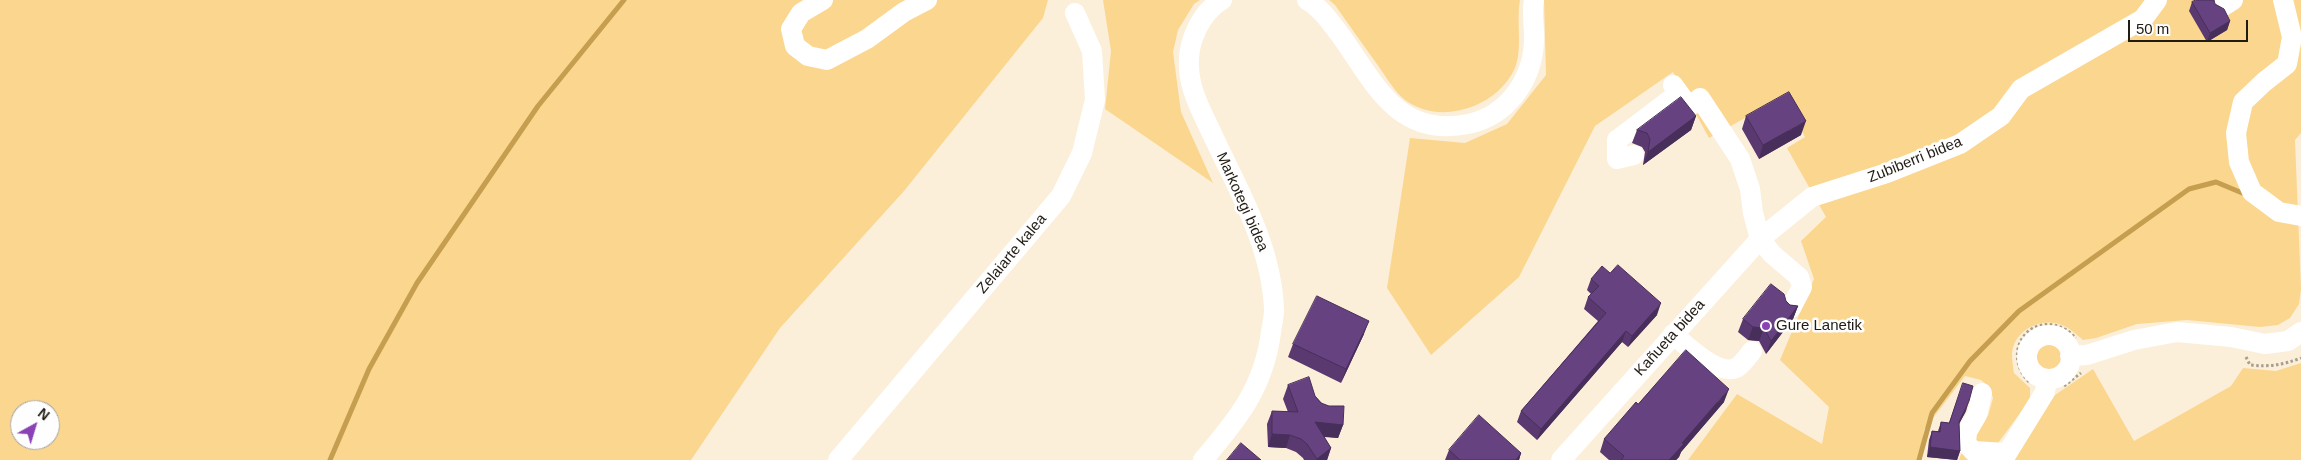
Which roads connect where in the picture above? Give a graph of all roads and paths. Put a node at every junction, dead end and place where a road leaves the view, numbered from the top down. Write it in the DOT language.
graph roads {
  1 [pos="823,0"];
  2 [pos="926,0"];
  3 [pos="1222,0"];
  4 [pos="1307,0"];
  5 [pos="1534,0"];
  6 [pos="2157,0"];
  7 [pos="2283,0"];
  8 [pos="1075,13"];
  9 [pos="1634,155"];
  10 [pos="2301,216"];
  11 [pos="1784,220"];
  12 [pos="1760,238"];
  13 [pos="1791,308"];
  14 [pos="2301,332"];
  15 [pos="1673,334"];
  16 [pos="1752,351"];
  17 [pos="2244,351"];
  18 [pos="2070,356"];
  19 [pos="2301,358"];
  20 [pos="2087,370"];
  21 [pos="2054,384"];
  22 [pos="1982,393"];
  23 [pos="2005,457"];
  24 [pos="838,460"];
  25 [pos="1203,460"];
  26 [pos="1561,460"];
  1 -- 2 [label="street"];
  3 -- 25 [label="street, Markotegi bidea"];
  4 -- 5 [label="street"];
  6 -- 11 [label="street, Zubiberri bidea"];
  7 -- 10 [label="street"];
  8 -- 24 [label="street, Zelaiarte kalea"];
  9 -- 12 [label="street"];
  11 -- 12 [label="street, Kañueta bidea"];
  12 -- 13 [label="street"];
  12 -- 15 [label="street, Kañueta bidea"];
  14 -- 18 [label="street"];
  15 -- 16 [label="street"];
  15 -- 26 [label="street, Kañueta bidea"];
  17 -- 19 [label="path"];
  18 -- 21 [label="street"];
  18 -- 21 [label="street"];
  20 -- 21 [label="path"];
  21 -- 23 [label="street"];
  22 -- 23 [label="street"];
}
